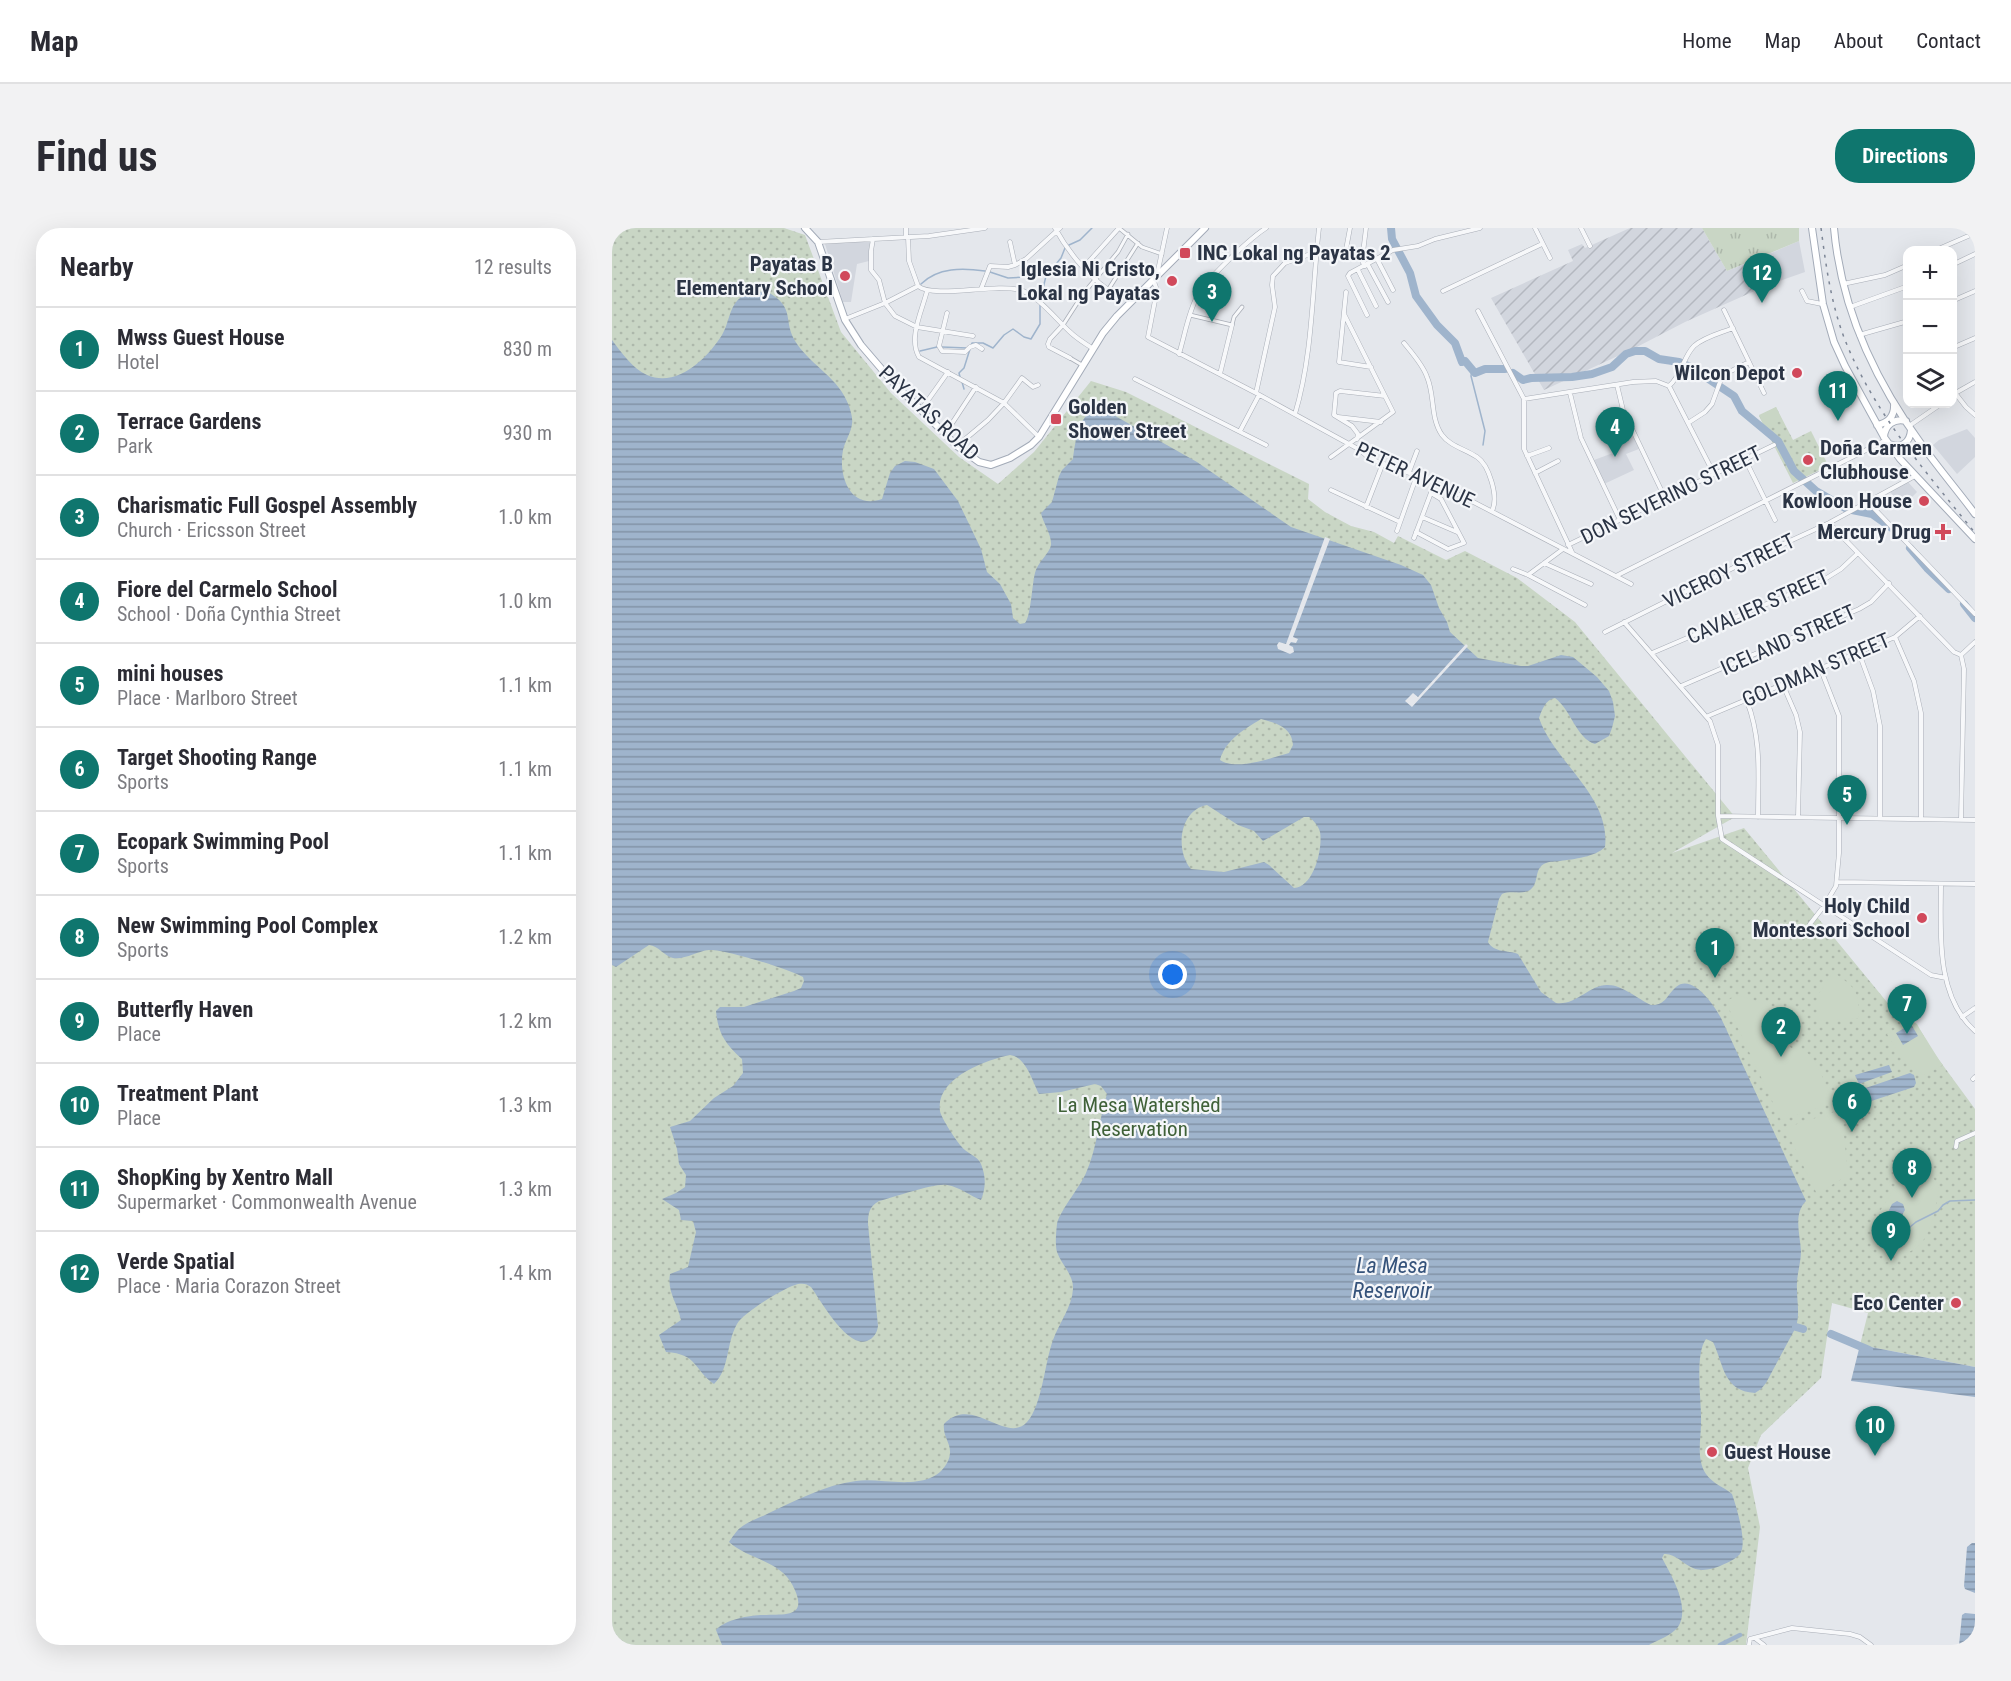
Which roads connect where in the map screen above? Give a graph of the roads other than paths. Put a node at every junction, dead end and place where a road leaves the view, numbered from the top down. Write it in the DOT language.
graph roads {
  1 [pos="805,228"];
  2 [pos="906,228"];
  3 [pos="985,228"];
  4 [pos="1119,228"];
  5 [pos="1167,228"];
  6 [pos="1205,228"];
  7 [pos="1266,228"];
  8 [pos="1320,228"];
  9 [pos="1350,228"];
  10 [pos="1366,228"];
  11 [pos="1480,228"];
  12 [pos="1534,228"];
  13 [pos="1812,228"];
  14 [pos="1834,228"];
  15 [pos="1057,229"];
  16 [pos="1583,229"];
  17 [pos="954,231"];
  18 [pos="1975,233"];
  19 [pos="1128,234"];
  20 [pos="907,237"];
  21 [pos="873,239"];
  22 [pos="818,242"];
  23 [pos="1010,242"];
  24 [pos="1138,243"];
  25 [pos="1542,244"];
  26 [pos="1590,246"];
  27 [pos="1945,246"];
  28 [pos="1316,252"];
  29 [pos="1162,254"];
  30 [pos="1975,254"];
  31 [pos="1346,255"];
  32 [pos="1550,258"];
  33 [pos="1377,259"];
  34 [pos="1957,263"];
  35 [pos="1015,265"];
  36 [pos="1366,266"];
  37 [pos="1084,267"];
  38 [pos="1903,267"];
  39 [pos="1358,270"];
  40 [pos="1155,277"];
  41 [pos="1096,279"];
  42 [pos="1843,284"];
  43 [pos="918,286"];
  44 [pos="1903,288"];
  45 [pos="981,289"];
  46 [pos="1108,290"];
  47 [pos="1393,290"];
  48 [pos="927,291"];
  49 [pos="1443,291"];
  50 [pos="1802,291"];
  51 [pos="1975,291"];
  52 [pos="1346,292"];
  53 [pos="1955,300"];
  54 [pos="1132,301"];
  55 [pos="1388,302"];
  56 [pos="885,303"];
  57 [pos="1823,304"];
  58 [pos="1376,306"];
  59 [pos="1242,307"];
  60 [pos="1850,307"];
  61 [pos="1724,310"];
  62 [pos="1478,311"];
  63 [pos="947,313"];
  64 [pos="1344,314"];
  65 [pos="1190,315"];
  66 [pos="1367,315"];
  67 [pos="844,320"];
  68 [pos="1903,322"];
  69 [pos="1063,325"];
  70 [pos="1232,325"];
  71 [pos="917,327"];
  72 [pos="1733,328"];
  73 [pos="944,332"];
  74 [pos="1859,335"];
  75 [pos="972,336"];
  76 [pos="1975,338"];
  77 [pos="1404,343"];
  78 [pos="1957,346"];
  79 [pos="1092,348"];
  80 [pos="982,349"];
  81 [pos="1179,354"];
  82 [pos="1070,358"];
  83 [pos="1749,362"];
  84 [pos="1082,365"];
  85 [pos="1371,368"];
  86 [pos="948,372"];
  87 [pos="1220,374"];
  88 [pos="1135,379"];
  89 [pos="1975,382"];
  90 [pos="1038,385"];
  91 [pos="1617,385"];
  92 [pos="1669,386"];
  93 [pos="976,387"];
  94 [pos="1957,391"];
  95 [pos="1570,393"];
  96 [pos="1764,393"];
  97 [pos="1258,394"];
  98 [pos="1386,396"];
  99 [pos="1957,397"];
  100 [pos="1524,399"];
  101 [pos="1004,403"];
  102 [pos="1894,403"];
  103 [pos="1935,408"];
  104 [pos="921,410"];
  105 [pos="1295,414"];
  106 [pos="1975,415"];
  107 [pos="1336,417"];
  108 [pos="1382,422"];
  109 [pos="1688,423"];
  110 [pos="1877,425"];
  111 [pos="1909,426"];
  112 [pos="1240,431"];
  113 [pos="945,434"];
  114 [pos="1039,437"];
  115 [pos="1355,440"];
  116 [pos="1886,440"];
  117 [pos="1349,444"];
  118 [pos="1266,445"];
  119 [pos="1774,445"];
  120 [pos="957,446"];
  121 [pos="1549,448"];
  122 [pos="1417,451"];
  123 [pos="1527,456"];
  124 [pos="1331,457"];
  125 [pos="1745,459"];
  126 [pos="1558,461"];
  127 [pos="1383,463"];
  128 [pos="1409,472"];
  129 [pos="1535,473"];
  130 [pos="1714,474"];
  131 [pos="1417,475"];
  132 [pos="1915,476"];
  133 [pos="1435,482"];
  134 [pos="1331,490"];
  135 [pos="1431,493"];
  136 [pos="1665,498"];
  137 [pos="1766,501"];
  138 [pos="1868,501"];
  139 [pos="1366,507"];
  140 [pos="1492,511"];
  141 [pos="1975,514"];
  142 [pos="1422,517"];
  143 [pos="1620,520"];
  144 [pos="1775,520"];
  145 [pos="1400,522"];
  146 [pos="1829,523"];
  147 [pos="1397,531"];
  148 [pos="1416,532"];
  149 [pos="1458,533"];
  150 [pos="1564,535"];
  151 [pos="1414,538"];
  152 [pos="1975,539"];
  153 [pos="1556,545"];
  154 [pos="1568,545"];
  155 [pos="1563,549"];
  156 [pos="1572,553"];
  157 [pos="1858,553"];
  158 [pos="1544,562"];
  159 [pos="1513,569"];
  160 [pos="1527,574"];
  161 [pos="1615,576"];
  162 [pos="1889,583"];
  163 [pos="1631,584"];
  164 [pos="1591,585"];
  165 [pos="1585,605"];
  166 [pos="1975,614"];
  167 [pos="1920,616"];
  168 [pos="1624,622"];
  169 [pos="1605,632"];
  170 [pos="1894,637"];
  171 [pos="1975,642"];
  172 [pos="1859,653"];
  173 [pos="1652,654"];
  174 [pos="1961,655"];
  175 [pos="1821,670"];
  176 [pos="1784,685"];
  177 [pos="1681,686"];
  178 [pos="1747,701"];
  179 [pos="1708,717"];
  180 [pos="1718,816"];
  181 [pos="1758,817"];
  182 [pos="1798,818"];
  183 [pos="1839,818"];
  184 [pos="1880,819"];
  185 [pos="1921,819"];
  186 [pos="1961,820"];
  187 [pos="1975,820"];
  188 [pos="1837,882"];
  189 [pos="1941,884"];
  190 [pos="1975,884"];
  191 [pos="1824,906"];
  192 [pos="1810,924"];
  193 [pos="1946,978"];
  194 [pos="1975,1008"];
  195 [pos="1962,1017"];
  196 [pos="1975,1031"];
  197 [pos="1975,1134"];
  198 [pos="1956,1147"];
  199 [pos="1755,1639"];
  200 [pos="1749,1645"];
  201 [pos="1764,1645"];
  202 [pos="1871,1645"];
  1 -- 22 [label="main road, PAYATAS ROAD"];
  2 -- 20 [label="street"];
  3 -- 17 [label="street"];
  4 -- 19 [label="street"];
  4 -- 37 [label="street"];
  5 -- 29 [label="street"];
  6 -- 40 [label="main road, PAYATAS ROAD"];
  7 -- 65 [label="street"];
  8 -- 28 [label="street"];
  9 -- 31 [label="street"];
  10 -- 36 [label="street"];
  11 -- 33 [label="street"];
  12 -- 25 [label="street"];
  13 -- 57 [label="main road"];
  14 -- 42 [label="main road"];
  15 -- 35 [label="street"];
  15 -- 37 [label="street"];
  16 -- 26 [label="street"];
  17 -- 20 [label="street"];
  18 -- 27 [label="street"];
  19 -- 24 [label="street"];
  19 -- 41 [label="street"];
  20 -- 21 [label="street"];
  20 -- 43 [label="street"];
  21 -- 22 [label="street"];
  21 -- 56 [label="street"];
  22 -- 67 [label="main road, PAYATAS ROAD"];
  23 -- 35 [label="street"];
  24 -- 29 [label="street"];
  24 -- 46 [label="street"];
  25 -- 32 [label="street"];
  25 -- 49 [label="street"];
  28 -- 97 [label="street"];
  28 -- 105 [label="street"];
  29 -- 40 [label="street"];
  30 -- 34 [label="street"];
  33 -- 36 [label="street"];
  33 -- 47 [label="street"];
  35 -- 45 [label="street"];
  36 -- 39 [label="street"];
  36 -- 55 [label="street"];
  37 -- 41 [label="street"];
  38 -- 42 [label="street"];
  39 -- 58 [label="street"];
  39 -- 66 [label="street"];
  40 -- 54 [label="main road, PAYATAS ROAD"];
  40 -- 81 [label="street, PETER AVENUE"];
  41 -- 46 [label="street"];
  41 -- 69 [label="street"];
  42 -- 60 [label="main road"];
  43 -- 48 [label="street"];
  43 -- 56 [label="street"];
  44 -- 60 [label="street"];
  45 -- 48 [label="street"];
  45 -- 69 [label="street"];
  46 -- 54 [label="street"];
  48 -- 71 [label="street"];
  50 -- 57 [label="street"];
  51 -- 53 [label="street"];
  52 -- 64 [label="street"];
  54 -- 79 [label="main road, PAYATAS ROAD"];
  56 -- 67 [label="street"];
  56 -- 71 [label="street"];
  57 -- 110 [label="main road"];
  59 -- 70 [label="street"];
  60 -- 74 [label="main road"];
  61 -- 72 [label="street"];
  62 -- 100 [label="street"];
  63 -- 73 [label="street"];
  64 -- 85 [label="street"];
  64 -- 85 [label="street"];
  65 -- 70 [label="street"];
  65 -- 81 [label="street"];
  67 -- 104 [label="main road, PAYATAS ROAD"];
  68 -- 74 [label="street"];
  69 -- 79 [label="street"];
  69 -- 82 [label="street"];
  70 -- 87 [label="street"];
  71 -- 73 [label="street"];
  71 -- 86 [label="street"];
  72 -- 83 [label="street"];
  72 -- 92 [label="street"];
  73 -- 75 [label="street"];
  73 -- 80 [label="street"];
  74 -- 102 [label="main road"];
  76 -- 78 [label="street"];
  77 -- 140 [label="street"];
  79 -- 84 [label="main road, PAYATAS ROAD"];
  81 -- 87 [label="street, PETER AVENUE"];
  82 -- 84 [label="street"];
  83 -- 96 [label="street"];
  83 -- 109 [label="street"];
  84 -- 114 [label="main road, PAYATAS ROAD"];
  85 -- 98 [label="street"];
  86 -- 93 [label="street"];
  86 -- 104 [label="street"];
  87 -- 97 [label="street, PETER AVENUE"];
  88 -- 112 [label="street"];
  89 -- 94 [label="street"];
  90 -- 101 [label="street"];
  91 -- 92 [label="street"];
  91 -- 95 [label="street"];
  91 -- 136 [label="street"];
  92 -- 109 [label="street"];
  93 -- 101 [label="street"];
  93 -- 113 [label="street"];
  95 -- 100 [label="street"];
  95 -- 143 [label="street"];
  97 -- 105 [label="street, PETER AVENUE"];
  97 -- 112 [label="street"];
  98 -- 107 [label="street"];
  98 -- 108 [label="street"];
  99 -- 106 [label="street"];
  100 -- 123 [label="street"];
  101 -- 114 [label="street"];
  101 -- 120 [label="street"];
  102 -- 110 [label="main road"];
  102 -- 111 [label="main road"];
  103 -- 111 [label="street"];
  104 -- 113 [label="main road, PAYATAS ROAD"];
  105 -- 117 [label="street, PETER AVENUE"];
  107 -- 108 [label="street"];
  107 -- 115 [label="street"];
  108 -- 115 [label="street"];
  109 -- 130 [label="street"];
  110 -- 116 [label="main road"];
  111 -- 116 [label="main road"];
  111 -- 116 [label="main road"];
  111 -- 141 [label="main road"];
  112 -- 118 [label="street"];
  113 -- 120 [label="main road, PAYATAS ROAD"];
  114 -- 120 [label="main road, PAYATAS ROAD"];
  115 -- 117 [label="street"];
  116 -- 132 [label="main road"];
  116 -- 137 [label="street"];
  117 -- 124 [label="street"];
  117 -- 127 [label="street, PETER AVENUE"];
  119 -- 125 [label="street, DON SEVERINO STREET"];
  121 -- 123 [label="street"];
  122 -- 128 [label="street"];
  123 -- 129 [label="street"];
  125 -- 130 [label="street, DON SEVERINO STREET"];
  125 -- 137 [label="street"];
  126 -- 129 [label="street"];
  127 -- 128 [label="street, PETER AVENUE"];
  127 -- 139 [label="street"];
  128 -- 131 [label="street, PETER AVENUE"];
  129 -- 150 [label="street"];
  130 -- 136 [label="street, DON SEVERINO STREET"];
  131 -- 133 [label="street, PETER AVENUE"];
  131 -- 145 [label="street"];
  132 -- 138 [label="street, VICEROY STREET"];
  132 -- 152 [label="main road"];
  133 -- 135 [label="street"];
  133 -- 140 [label="street, PETER AVENUE"];
  134 -- 139 [label="street"];
  135 -- 142 [label="street"];
  135 -- 149 [label="street"];
  136 -- 143 [label="street, DON SEVERINO STREET"];
  137 -- 144 [label="street"];
  137 -- 161 [label="street"];
  138 -- 146 [label="street, VICEROY STREET"];
  138 -- 166 [label="street"];
  139 -- 145 [label="street"];
  140 -- 153 [label="street, PETER AVENUE"];
  142 -- 148 [label="street"];
  142 -- 149 [label="street"];
  143 -- 154 [label="street, DON SEVERINO STREET"];
  145 -- 147 [label="street"];
  146 -- 157 [label="street"];
  146 -- 168 [label="street, VICEROY STREET"];
  148 -- 149 [label="street"];
  148 -- 151 [label="street"];
  150 -- 153 [label="street"];
  150 -- 154 [label="street"];
  153 -- 155 [label="street, PETER AVENUE"];
  154 -- 156 [label="street"];
  155 -- 156 [label="street, PETER AVENUE"];
  155 -- 158 [label="street, DON SEVERINO STREET"];
  156 -- 161 [label="street, PETER AVENUE"];
  157 -- 162 [label="street"];
  157 -- 173 [label="street, CAVALIER STREET"];
  158 -- 160 [label="street, DON SEVERINO STREET"];
  158 -- 164 [label="street"];
  159 -- 160 [label="street"];
  160 -- 165 [label="street"];
  161 -- 163 [label="street, PETER AVENUE"];
  162 -- 167 [label="street"];
  162 -- 177 [label="street, ICELAND STREET"];
  167 -- 170 [label="street, GOLDMAN STREET"];
  167 -- 174 [label="street"];
  168 -- 169 [label="street, VICEROY STREET"];
  168 -- 173 [label="street"];
  170 -- 172 [label="street, GOLDMAN STREET"];
  170 -- 185 [label="street"];
  171 -- 174 [label="street"];
  172 -- 175 [label="street, GOLDMAN STREET"];
  172 -- 184 [label="street"];
  173 -- 177 [label="street"];
  174 -- 186 [label="street"];
  175 -- 176 [label="street, GOLDMAN STREET"];
  175 -- 183 [label="street"];
  176 -- 178 [label="street, GOLDMAN STREET"];
  176 -- 182 [label="street"];
  177 -- 179 [label="street"];
  178 -- 179 [label="street, GOLDMAN STREET"];
  178 -- 181 [label="street"];
  179 -- 180 [label="street"];
  180 -- 181 [label="street"];
  180 -- 191 [label="street"];
  181 -- 182 [label="street"];
  182 -- 183 [label="street"];
  183 -- 184 [label="street"];
  183 -- 188 [label="street"];
  184 -- 185 [label="street"];
  185 -- 186 [label="street"];
  186 -- 187 [label="street"];
  188 -- 189 [label="street"];
  188 -- 191 [label="street"];
  189 -- 190 [label="street"];
  189 -- 193 [label="street"];
  191 -- 192 [label="street"];
  191 -- 193 [label="street"];
  193 -- 195 [label="street"];
  194 -- 195 [label="street"];
  195 -- 196 [label="street"];
  197 -- 198 [label="street"];
  199 -- 200 [label="street"];
  199 -- 201 [label="street"];
  199 -- 202 [label="street"];
}
